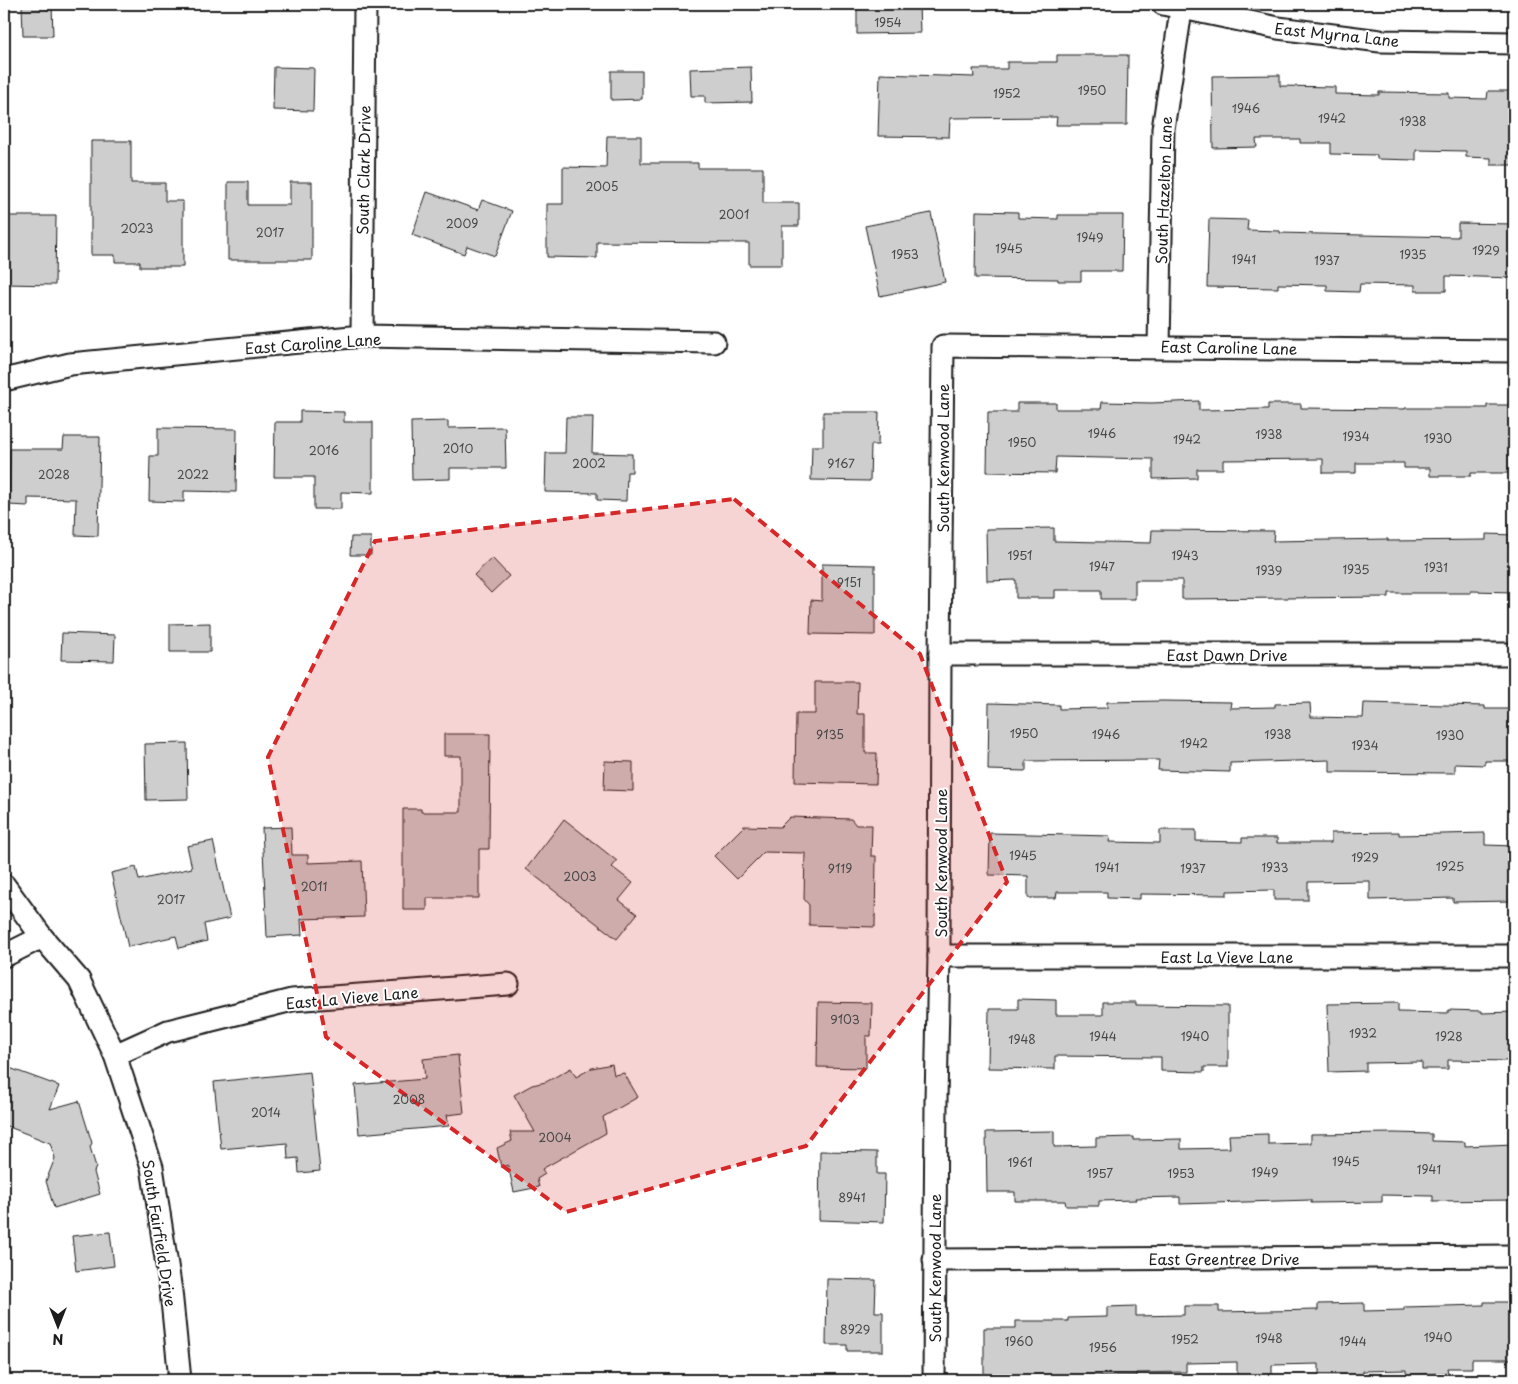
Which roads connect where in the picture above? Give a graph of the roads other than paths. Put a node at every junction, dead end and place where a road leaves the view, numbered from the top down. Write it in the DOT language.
graph roads {
  1 [pos="365,4"];
  2 [pos="1175,5"];
  3 [pos="1514,44"];
  4 [pos="362,336"];
  5 [pos="714,342"];
  6 [pos="943,346"];
  7 [pos="1159,346"];
  8 [pos="1514,351"];
  9 [pos="4,380"];
  10 [pos="940,654"];
  11 [pos="1514,654"];
  12 [pos="4,885"];
  13 [pos="42,937"];
  14 [pos="4,956"];
  15 [pos="940,956"];
  16 [pos="1514,956"];
  17 [pos="508,984"];
  18 [pos="115,1055"];
  19 [pos="1514,1256"];
  20 [pos="934,1260"];
  21 [pos="180,1380"];
  22 [pos="934,1380"];
  1 -- 4 [label="street, South Clark Drive"];
  2 -- 3 [label="street, East Myrna Lane"];
  2 -- 7 [label="street, South Hazelton Lane"];
  4 -- 5 [label="street, East Caroline Lane"];
  4 -- 9 [label="street, East Caroline Lane"];
  6 -- 7 [label="street, East Caroline Lane"];
  6 -- 10 [label="street, South Kenwood Lane"];
  7 -- 8 [label="street, East Caroline Lane"];
  10 -- 11 [label="street, East Dawn Drive"];
  10 -- 15 [label="street, South Kenwood Lane"];
  12 -- 13 [label="street, South Fairfield Drive"];
  13 -- 14 [label="street"];
  13 -- 18 [label="street, South Fairfield Drive"];
  15 -- 16 [label="street, East La Vieve Lane"];
  15 -- 20 [label="street, South Kenwood Lane"];
  17 -- 18 [label="street, East La Vieve Lane"];
  18 -- 21 [label="street, South Fairfield Drive"];
  19 -- 20 [label="street, East Greentree Drive"];
  20 -- 22 [label="street, South Kenwood Lane"];
}
